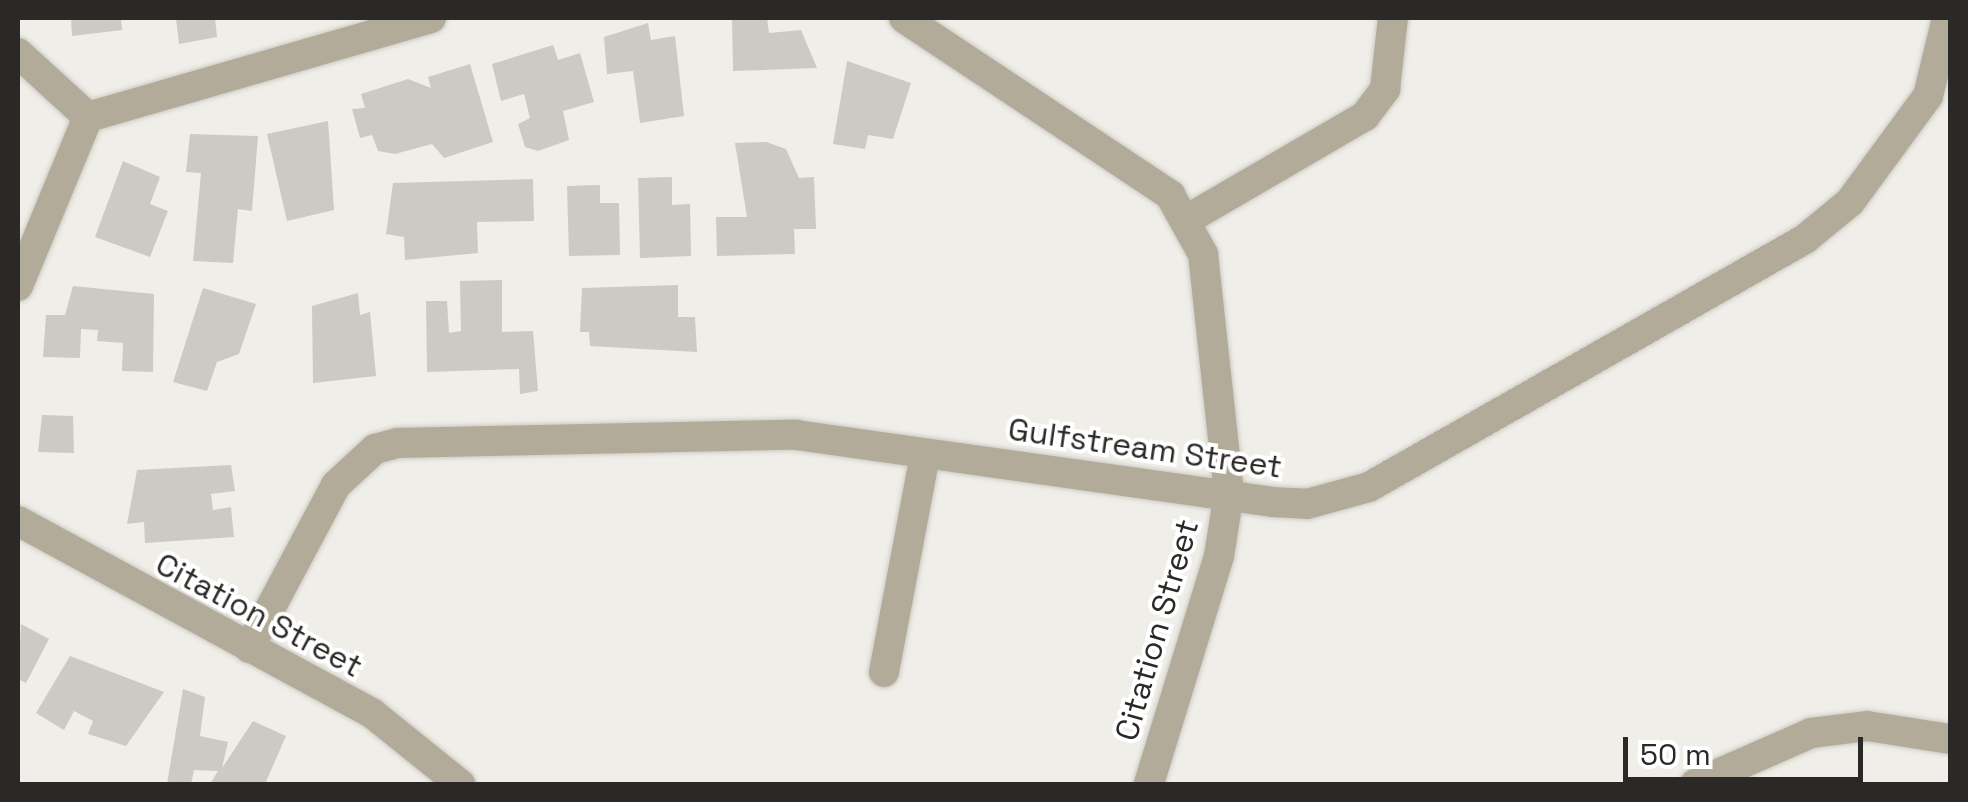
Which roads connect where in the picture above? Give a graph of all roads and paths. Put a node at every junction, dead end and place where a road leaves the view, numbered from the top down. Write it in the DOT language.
graph roads {
  1 [pos="430,18"];
  2 [pos="904,18"];
  3 [pos="1392,18"];
  4 [pos="1947,18"];
  5 [pos="18,53"];
  6 [pos="88,117"];
  7 [pos="1188,219"];
  8 [pos="18,286"];
  9 [pos="926,454"];
  10 [pos="1229,493"];
  11 [pos="18,521"];
  12 [pos="250,648"];
  13 [pos="884,672"];
  14 [pos="1950,739"];
  15 [pos="460,784"];
  16 [pos="1149,784"];
  17 [pos="1695,784"];
  1 -- 6 [label="street"];
  2 -- 7 [label="street"];
  3 -- 7 [label="street"];
  4 -- 10 [label="street, Gulfstream Street"];
  5 -- 6 [label="street"];
  6 -- 8 [label="street"];
  7 -- 10 [label="street, Citation Street"];
  9 -- 10 [label="street, Gulfstream Street"];
  9 -- 12 [label="street, Gulfstream Street"];
  9 -- 13 [label="street"];
  10 -- 16 [label="street, Citation Street"];
  11 -- 12 [label="street, Citation Street"];
  12 -- 15 [label="street, Citation Street"];
  14 -- 17 [label="street"];
}
